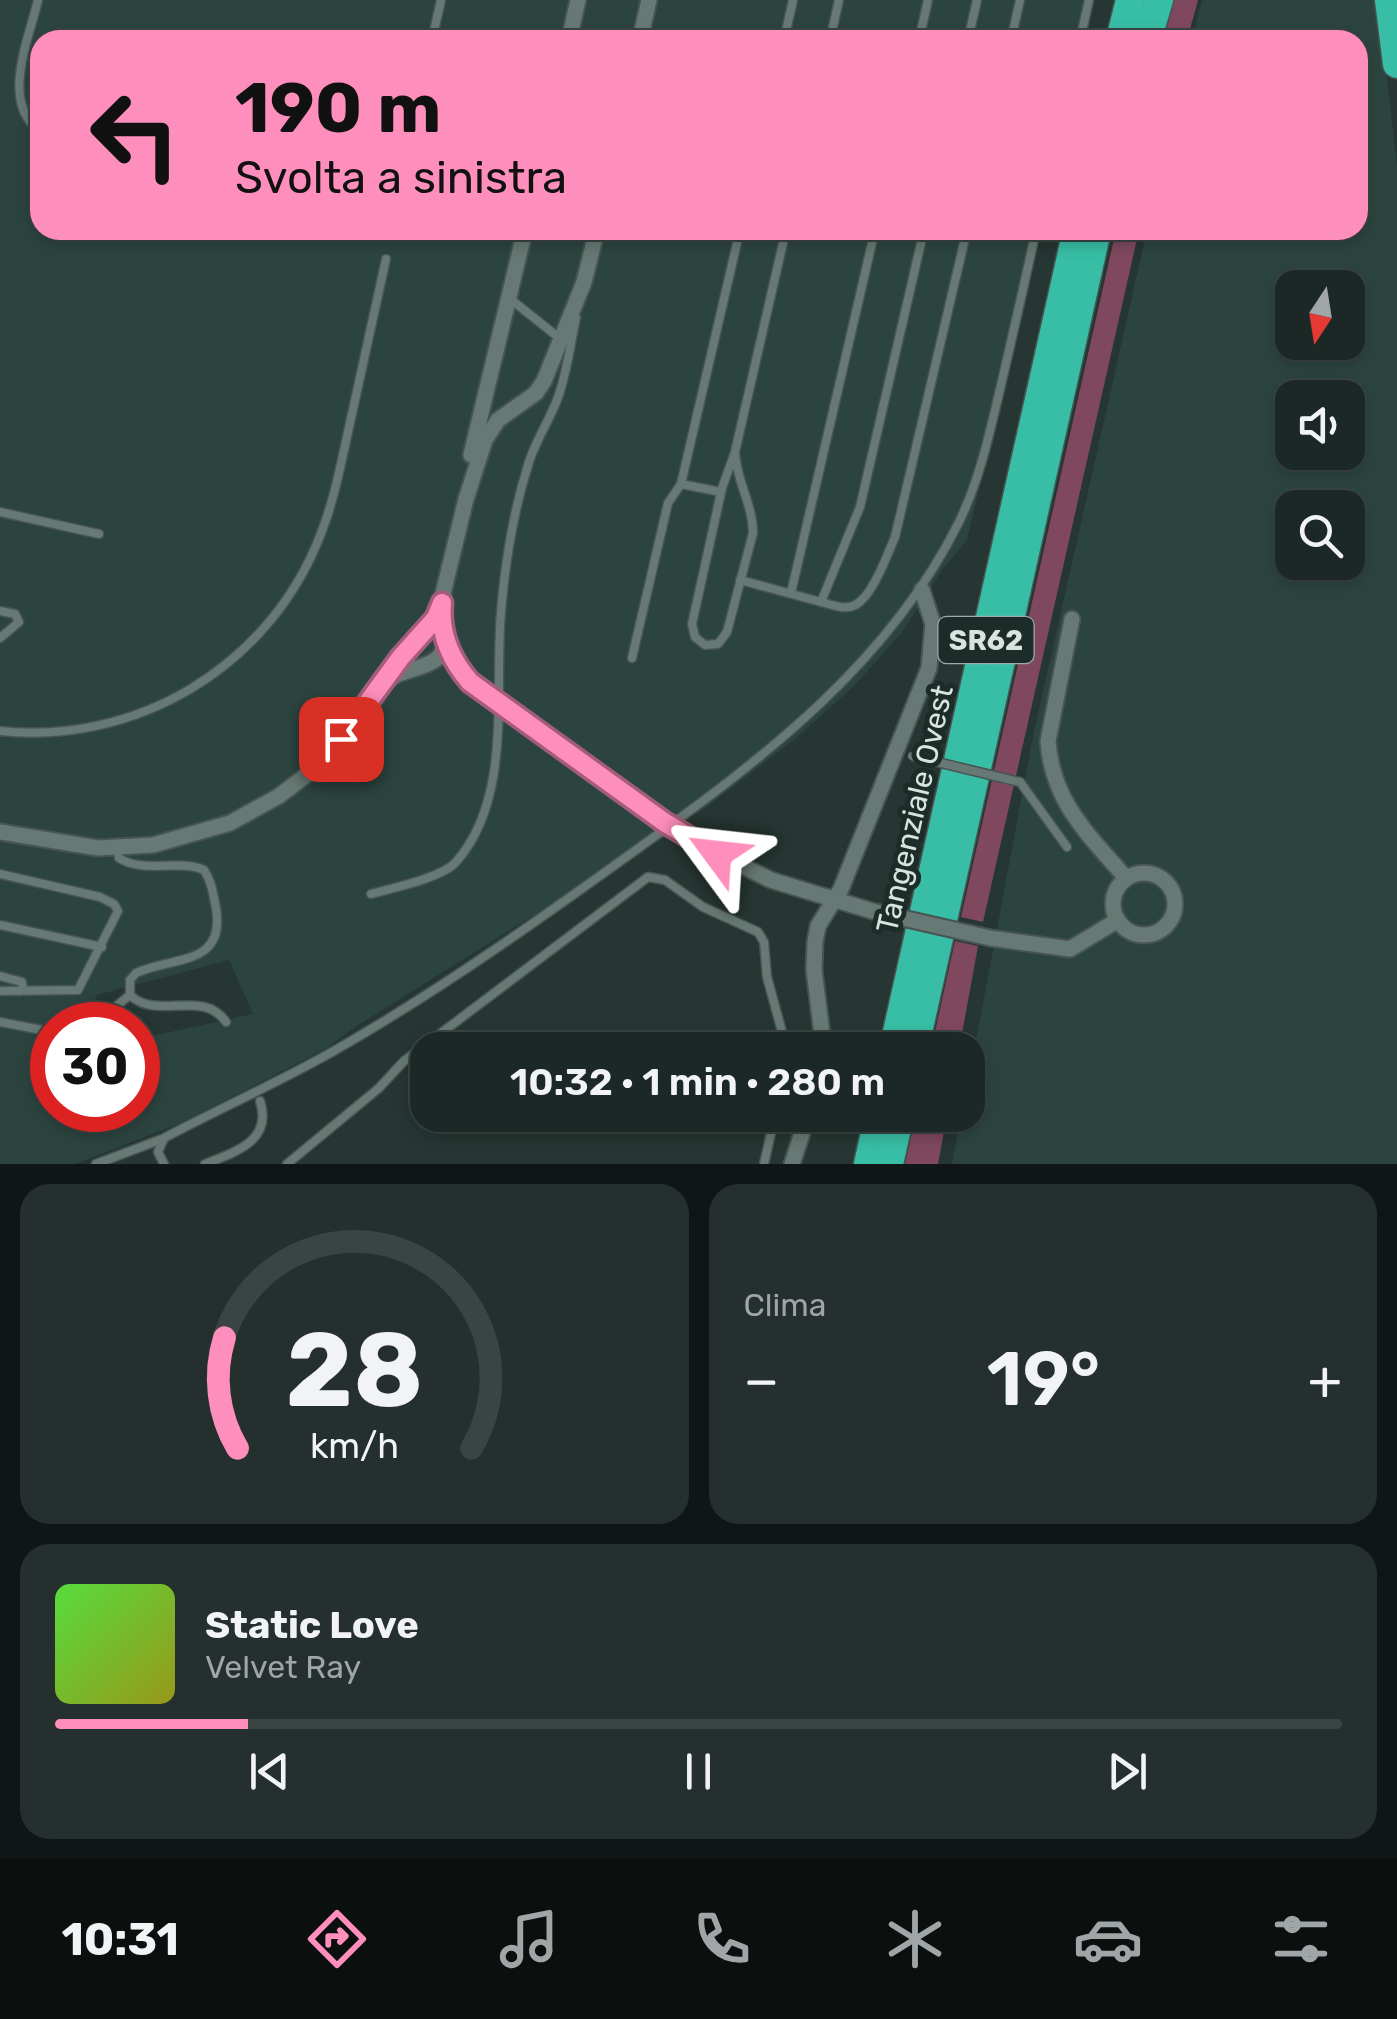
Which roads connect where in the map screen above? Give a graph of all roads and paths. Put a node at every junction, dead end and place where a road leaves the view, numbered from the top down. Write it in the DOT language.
graph roads {
  1 [pos="38,0"];
  2 [pos="441,0"];
  3 [pos="578,0"];
  4 [pos="650,0"];
  5 [pos="793,0"];
  6 [pos="839,0"];
  7 [pos="928,0"];
  8 [pos="977,0"];
  9 [pos="1020,0"];
  10 [pos="1089,0"];
  11 [pos="1130,0"];
  12 [pos="1151,0"];
  13 [pos="1159,0"];
  14 [pos="1389,0"];
  15 [pos="32,30"];
  16 [pos="434,30"];
  17 [pos="571,30"];
  18 [pos="642,30"];
  19 [pos="786,30"];
  20 [pos="832,30"];
  21 [pos="921,30"];
  22 [pos="970,30"];
  23 [pos="1013,30"];
  24 [pos="1082,30"];
  25 [pos="1122,30"];
  26 [pos="1146,30"];
  27 [pos="1148,30"];
  28 [pos="30,39"];
  29 [pos="1397,64"];
  30 [pos="30,121"];
  31 [pos="523,240"];
  32 [pos="594,240"];
  33 [pos="738,240"];
  34 [pos="784,240"];
  35 [pos="873,240"];
  36 [pos="922,240"];
  37 [pos="965,240"];
  38 [pos="1034,240"];
  39 [pos="1075,240"];
  40 [pos="1095,240"];
  41 [pos="386,259"];
  42 [pos="509,298"];
  43 [pos="566,344"];
  44 [pos="735,452"];
  45 [pos="681,484"];
  46 [pos="721,492"];
  47 [pos="466,499"];
  48 [pos="0,512"];
  49 [pos="99,534"];
  50 [pos="740,580"];
  51 [pos="922,590"];
  52 [pos="791,593"];
  53 [pos="821,602"];
  54 [pos="442,603"];
  55 [pos="0,611"];
  56 [pos="1072,619"];
  57 [pos="0,638"];
  58 [pos="444,638"];
  59 [pos="632,658"];
  60 [pos="401,664"];
  61 [pos="0,731"];
  62 [pos="904,753"];
  63 [pos="0,832"];
  64 [pos="1067,847"];
  65 [pos="116,848"];
  66 [pos="0,874"];
  67 [pos="1126,878"];
  68 [pos="371,894"];
  69 [pos="834,900"];
  70 [pos="1118,920"];
  71 [pos="0,926"];
  72 [pos="102,948"];
  73 [pos="0,976"];
  74 [pos="0,991"];
  75 [pos="18,992"];
  76 [pos="130,994"];
  77 [pos="120,1002"];
  78 [pos="0,1022"];
  79 [pos="226,1022"];
  80 [pos="30,1028"];
  81 [pos="442,1032"];
  82 [pos="782,1032"];
  83 [pos="822,1032"];
  84 [pos="898,1032"];
  85 [pos="918,1032"];
  86 [pos="410,1056"];
  87 [pos="260,1101"];
  88 [pos="771,1132"];
  89 [pos="802,1132"];
  90 [pos="875,1132"];
  91 [pos="896,1132"];
  92 [pos="164,1138"];
  93 [pos="96,1164"];
  94 [pos="164,1164"];
  95 [pos="205,1164"];
  96 [pos="287,1164"];
  97 [pos="764,1164"];
  98 [pos="792,1164"];
  99 [pos="868,1164"];
  100 [pos="889,1164"];
  1 -- 15 [label="lane"];
  2 -- 16 [label="lane"];
  3 -- 17 [label="street"];
  4 -- 18 [label="street"];
  5 -- 19 [label="lane"];
  6 -- 20 [label="lane"];
  7 -- 21 [label="lane"];
  8 -- 22 [label="lane"];
  9 -- 23 [label="lane"];
  10 -- 24 [label="lane"];
  11 -- 25 [label="highway"];
  12 -- 26 [label="highway"];
  13 -- 27 [label="highway"];
  14 -- 29 [label="highway"];
  28 -- 30 [label="lane"];
  31 -- 42 [label="street"];
  32 -- 43 [label="street"];
  33 -- 45 [label="lane"];
  34 -- 44 [label="lane"];
  35 -- 52 [label="lane"];
  36 -- 53 [label="lane"];
  37 -- 53 [label="lane"];
  38 -- 51 [label="lane"];
  39 -- 84 [label="highway, Tangenziale Ovest / SR62"];
  40 -- 85 [label="highway, Tangenziale Ovest / SR62"];
  41 -- 61 [label="lane"];
  42 -- 43 [label="lane"];
  42 -- 47 [label="street"];
  43 -- 47 [label="street"];
  43 -- 68 [label="lane"];
  44 -- 46 [label="lane"];
  44 -- 50 [label="lane"];
  45 -- 46 [label="lane"];
  45 -- 59 [label="lane"];
  46 -- 50 [label="lane"];
  47 -- 54 [label="street"];
  48 -- 49 [label="lane"];
  50 -- 52 [label="lane"];
  51 -- 62 [label="street"];
  51 -- 92 [label="lane"];
  52 -- 53 [label="lane"];
  54 -- 58 [label="street"];
  54 -- 60 [label="street"];
  55 -- 57 [label="lane"];
  56 -- 67 [label="street"];
  58 -- 60 [label="street"];
  58 -- 69 [label="street, bridge"];
  60 -- 65 [label="street"];
  62 -- 64 [label="lane, bridge"];
  62 -- 69 [label="street"];
  63 -- 65 [label="street"];
  65 -- 76 [label="lane"];
  66 -- 72 [label="lane"];
  67 -- 70 [label="street"];
  67 -- 70 [label="street"];
  69 -- 70 [label="street, bridge"];
  69 -- 83 [label="street"];
  71 -- 72 [label="lane"];
  72 -- 75 [label="lane"];
  73 -- 75 [label="lane"];
  74 -- 75 [label="lane"];
  76 -- 77 [label="lane"];
  76 -- 79 [label="lane"];
  78 -- 80 [label="lane"];
  81 -- 82 [label="lane"];
  86 -- 96 [label="lane"];
  87 -- 95 [label="lane"];
  88 -- 97 [label="lane"];
  89 -- 98 [label="street"];
  90 -- 99 [label="highway"];
  91 -- 100 [label="highway"];
  92 -- 93 [label="lane"];
  92 -- 94 [label="lane"];
}
